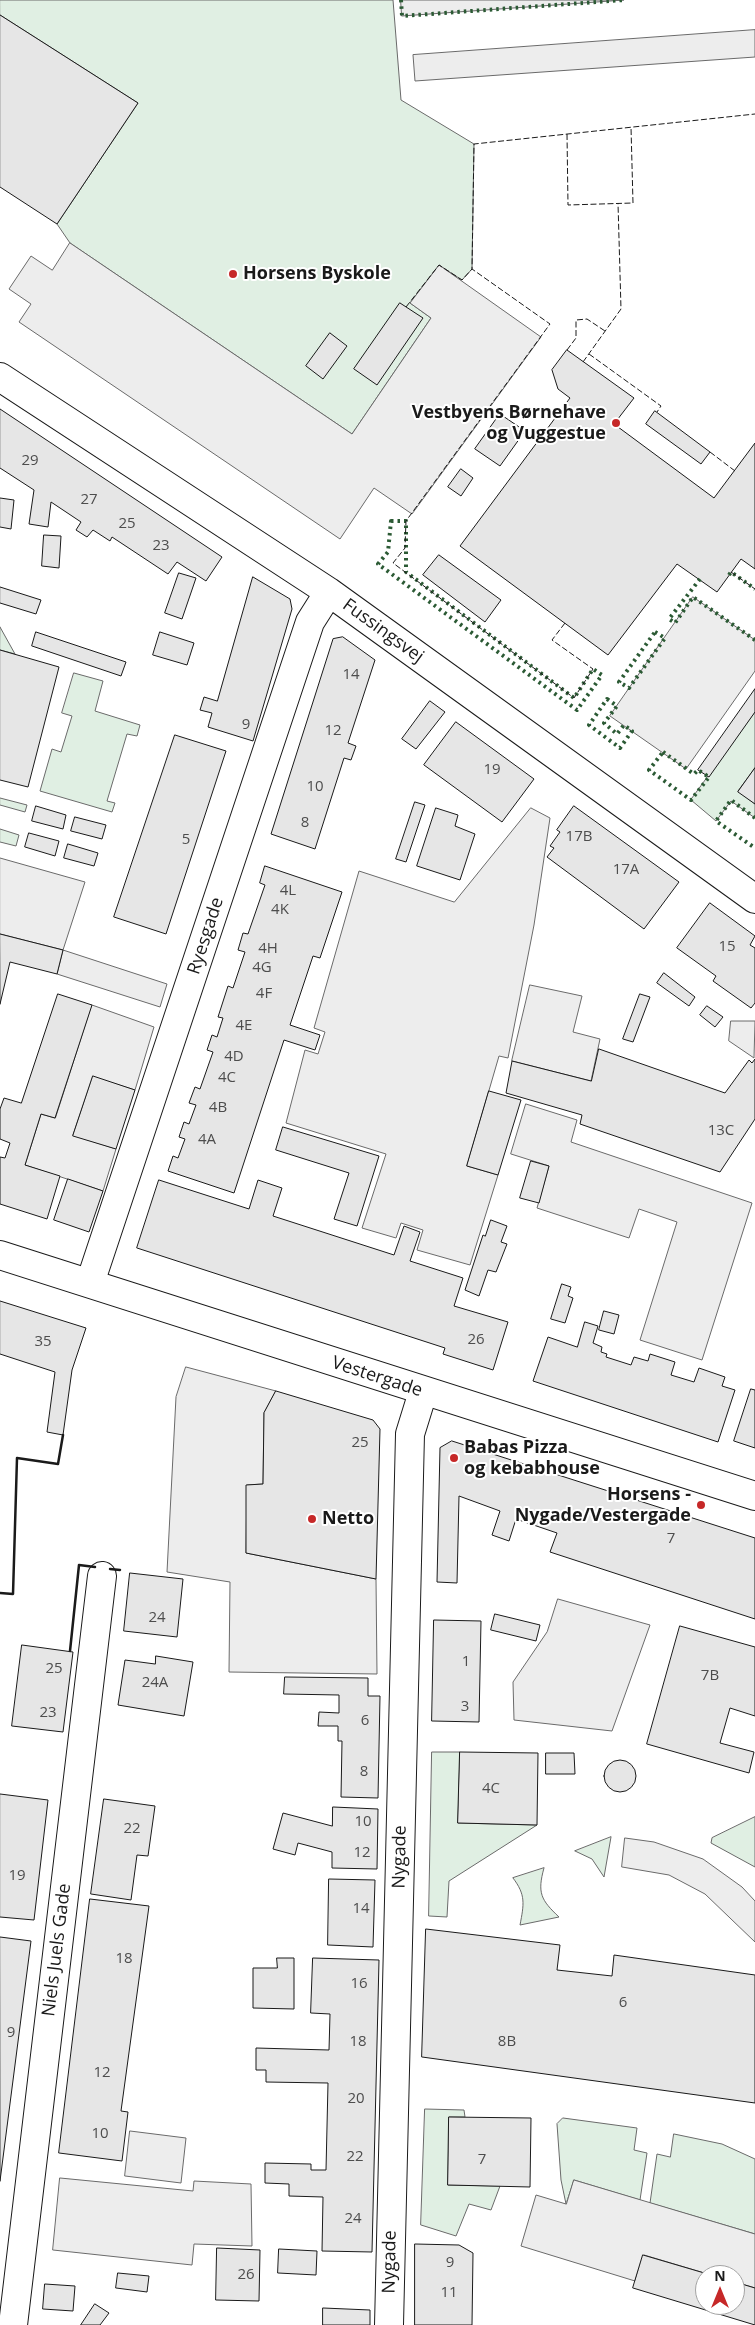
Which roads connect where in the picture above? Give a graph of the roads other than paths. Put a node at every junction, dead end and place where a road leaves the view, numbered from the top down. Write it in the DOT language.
graph roads {
  1 [pos="0,378"];
  2 [pos="329,592"];
  3 [pos="755,899"];
  4 [pos="0,1255"];
  5 [pos="90,1283"];
  6 [pos="423,1392"];
  7 [pos="755,1496"];
  8 [pos="102,1576"];
  9 [pos="13,2325"];
  10 [pos="389,2325"];
  1 -- 2 [label="street, Fussingsvej"];
  2 -- 3 [label="street, Fussingsvej"];
  2 -- 5 [label="street, Ryesgade"];
  4 -- 5 [label="street, Vestergade"];
  5 -- 6 [label="street, Vestergade"];
  6 -- 7 [label="street, Vestergade"];
  6 -- 10 [label="street, Nygade"];
  8 -- 9 [label="street, Niels Juels Gade"];
}
